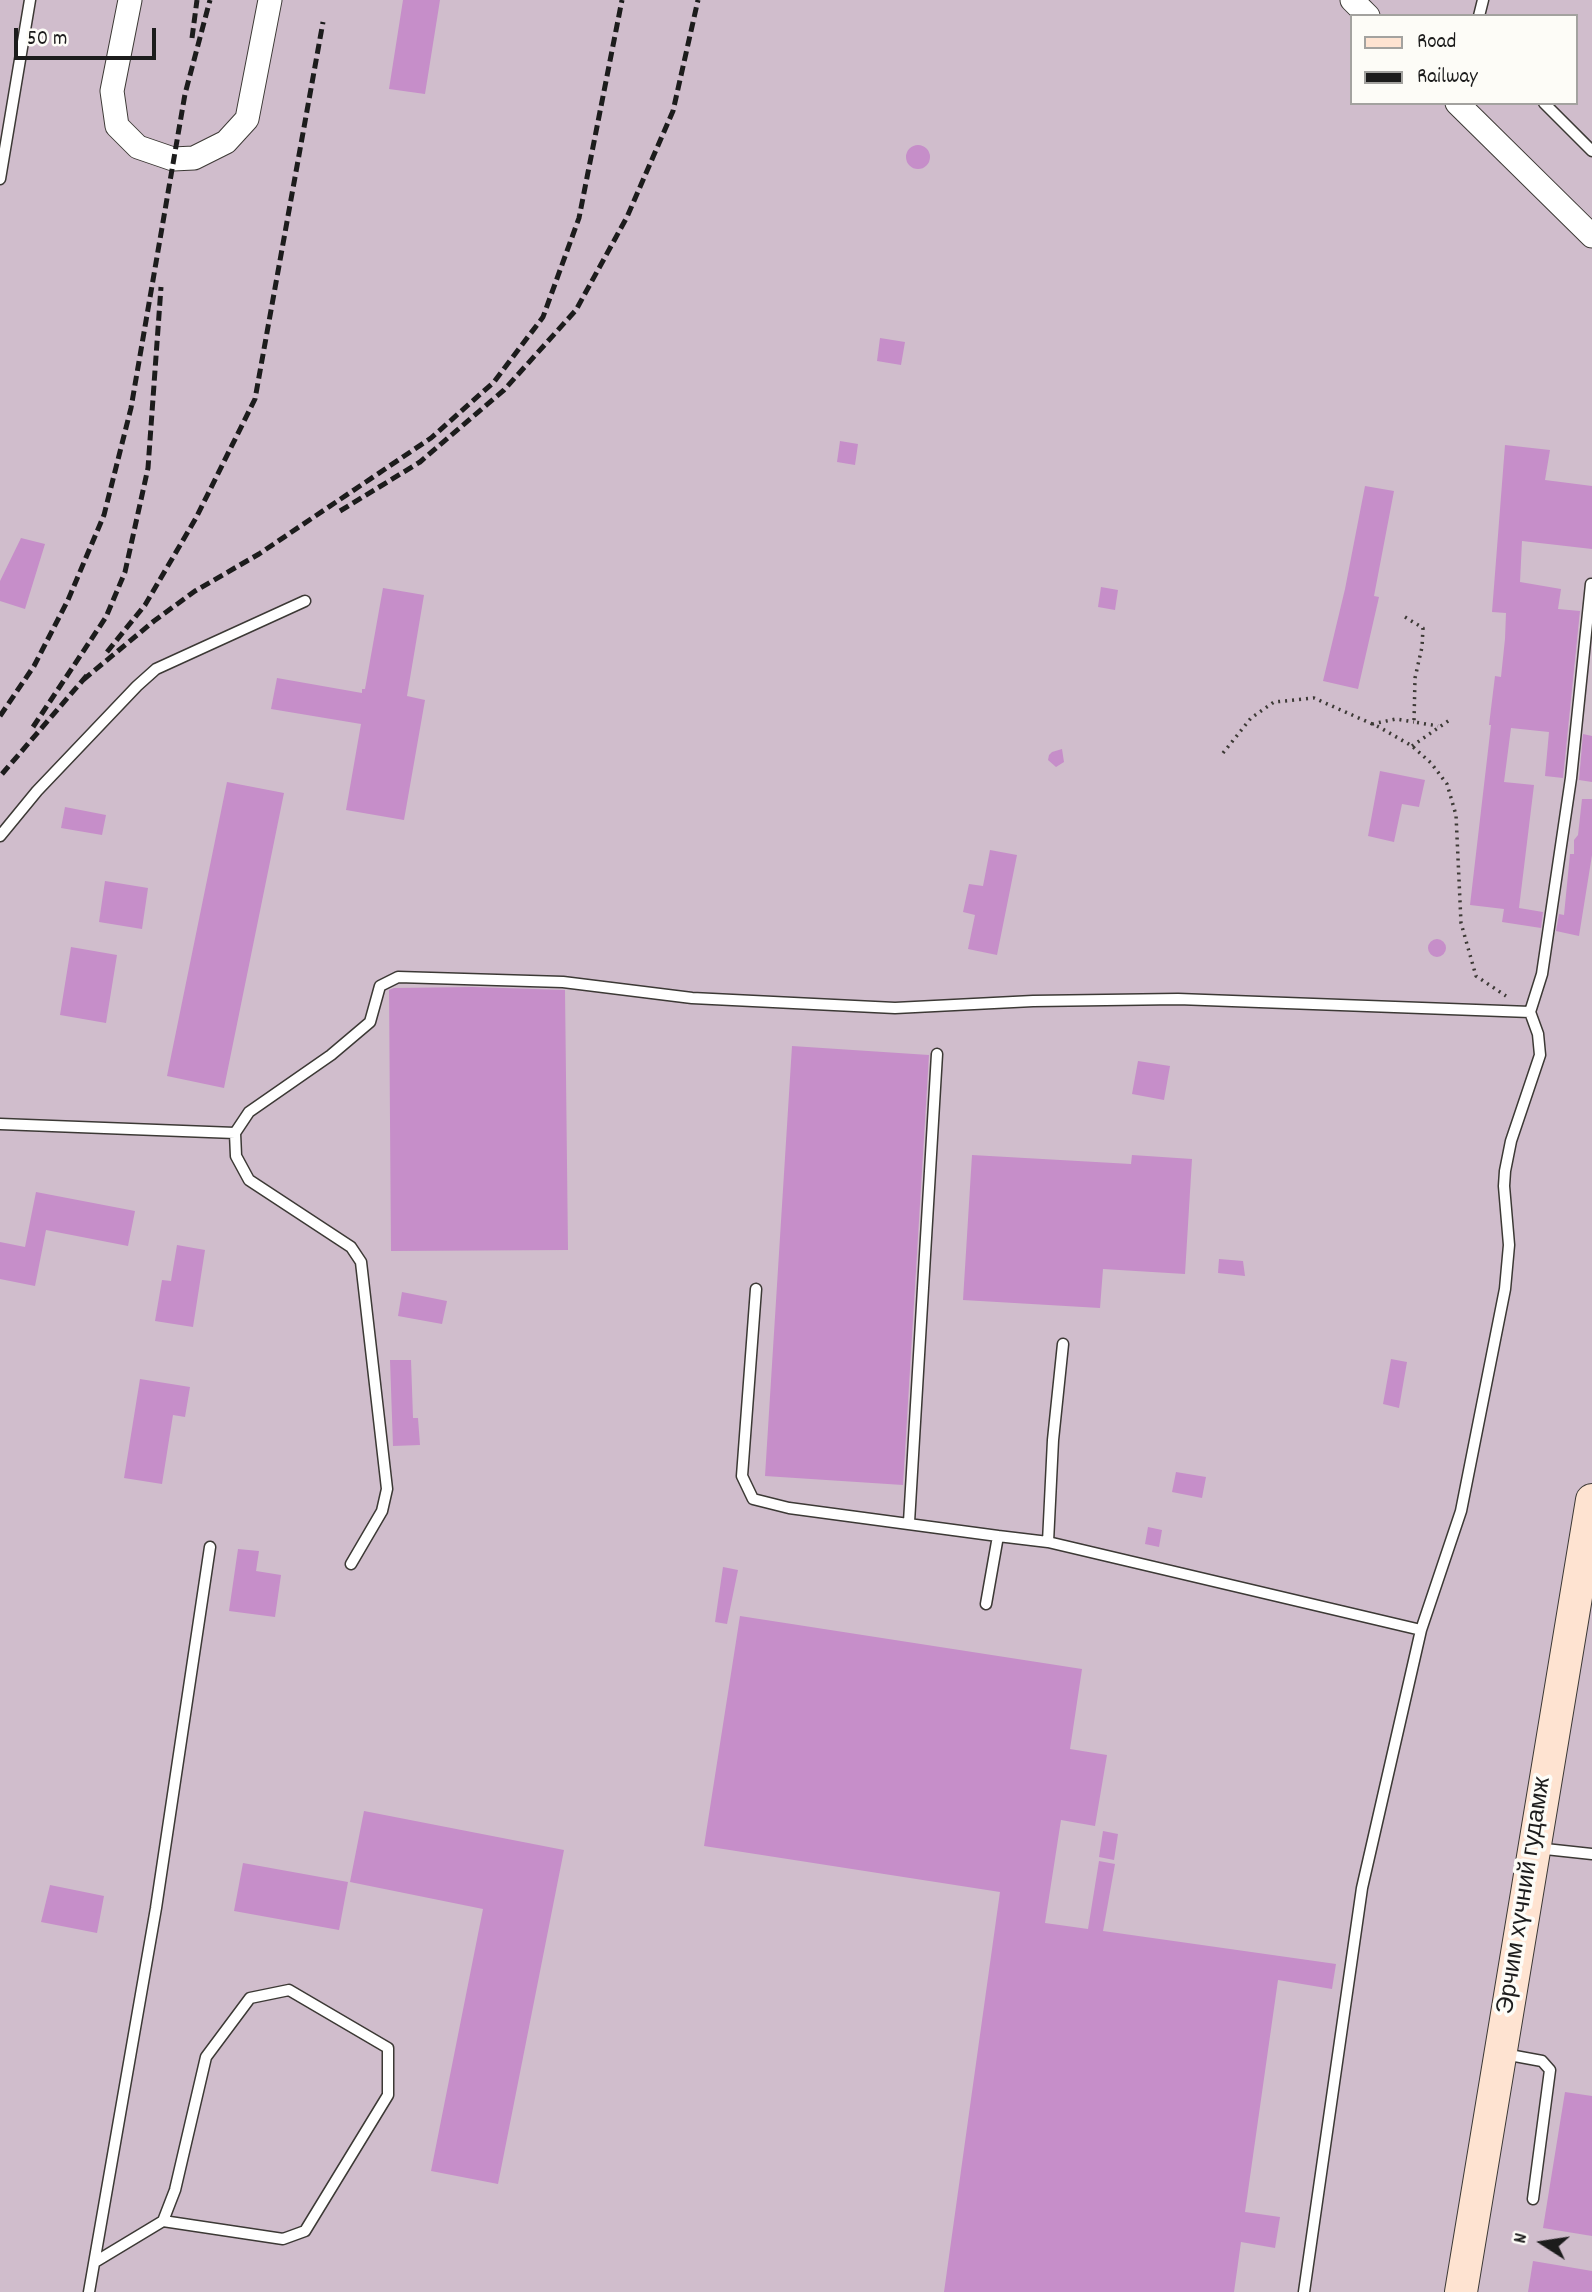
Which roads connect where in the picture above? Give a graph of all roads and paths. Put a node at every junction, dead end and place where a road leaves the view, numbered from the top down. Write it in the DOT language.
graph roads {
  1 [pos="30,0"];
  2 [pos="130,0"];
  3 [pos="270,0"];
  4 [pos="1352,0"];
  5 [pos="1366,14"];
  6 [pos="1459,105"];
  7 [pos="1546,105"];
  8 [pos="1592,151"];
  9 [pos="0,179"];
  10 [pos="1592,236"];
  11 [pos="1591,584"];
  12 [pos="305,601"];
  13 [pos="1405,617"];
  14 [pos="1451,719"];
  15 [pos="1414,722"];
  16 [pos="1372,724"];
  17 [pos="1438,726"];
  18 [pos="1412,746"];
  19 [pos="1223,753"];
  20 [pos="0,836"];
  21 [pos="1513,1001"];
  22 [pos="1530,1012"];
  23 [pos="937,1054"];
  24 [pos="0,1124"];
  25 [pos="235,1133"];
  26 [pos="756,1289"];
  27 [pos="1063,1344"];
  28 [pos="1592,1500"];
  29 [pos="909,1522"];
  30 [pos="998,1536"];
  31 [pos="1048,1542"];
  32 [pos="210,1548"];
  33 [pos="351,1564"];
  34 [pos="986,1604"];
  35 [pos="1421,1630"];
  36 [pos="1534,1848"];
  37 [pos="1592,1854"];
  38 [pos="1501,2054"];
  39 [pos="1533,2199"];
  40 [pos="163,2221"];
  41 [pos="95,2262"];
  42 [pos="89,2292"];
  43 [pos="1304,2292"];
  44 [pos="1461,2292"];
  1 -- 9 [label="lane"];
  2 -- 3 [label="street"];
  4 -- 5 [label="street"];
  6 -- 10 [label="street"];
  7 -- 8 [label="lane"];
  11 -- 22 [label="lane"];
  12 -- 20 [label="lane"];
  13 -- 15 [label="path"];
  14 -- 17 [label="path"];
  15 -- 16 [label="path"];
  15 -- 17 [label="path"];
  16 -- 18 [label="path"];
  16 -- 19 [label="path"];
  17 -- 18 [label="path"];
  18 -- 21 [label="path"];
  22 -- 25 [label="lane"];
  22 -- 35 [label="lane"];
  23 -- 29 [label="lane"];
  24 -- 25 [label="lane"];
  25 -- 33 [label="lane"];
  26 -- 29 [label="lane"];
  27 -- 31 [label="lane"];
  28 -- 36 [label="main road, Эрчим хүчний гудамж"];
  29 -- 30 [label="lane"];
  30 -- 31 [label="lane"];
  30 -- 34 [label="lane"];
  31 -- 35 [label="lane"];
  32 -- 41 [label="lane"];
  35 -- 43 [label="lane"];
  36 -- 37 [label="lane"];
  36 -- 38 [label="main road, Эрчим хүчний гудамж"];
  38 -- 39 [label="lane"];
  38 -- 44 [label="main road, Эрчим хүчний гудамж"];
  40 -- 40 [label="lane"];
  40 -- 41 [label="lane"];
  41 -- 42 [label="lane"];
}
